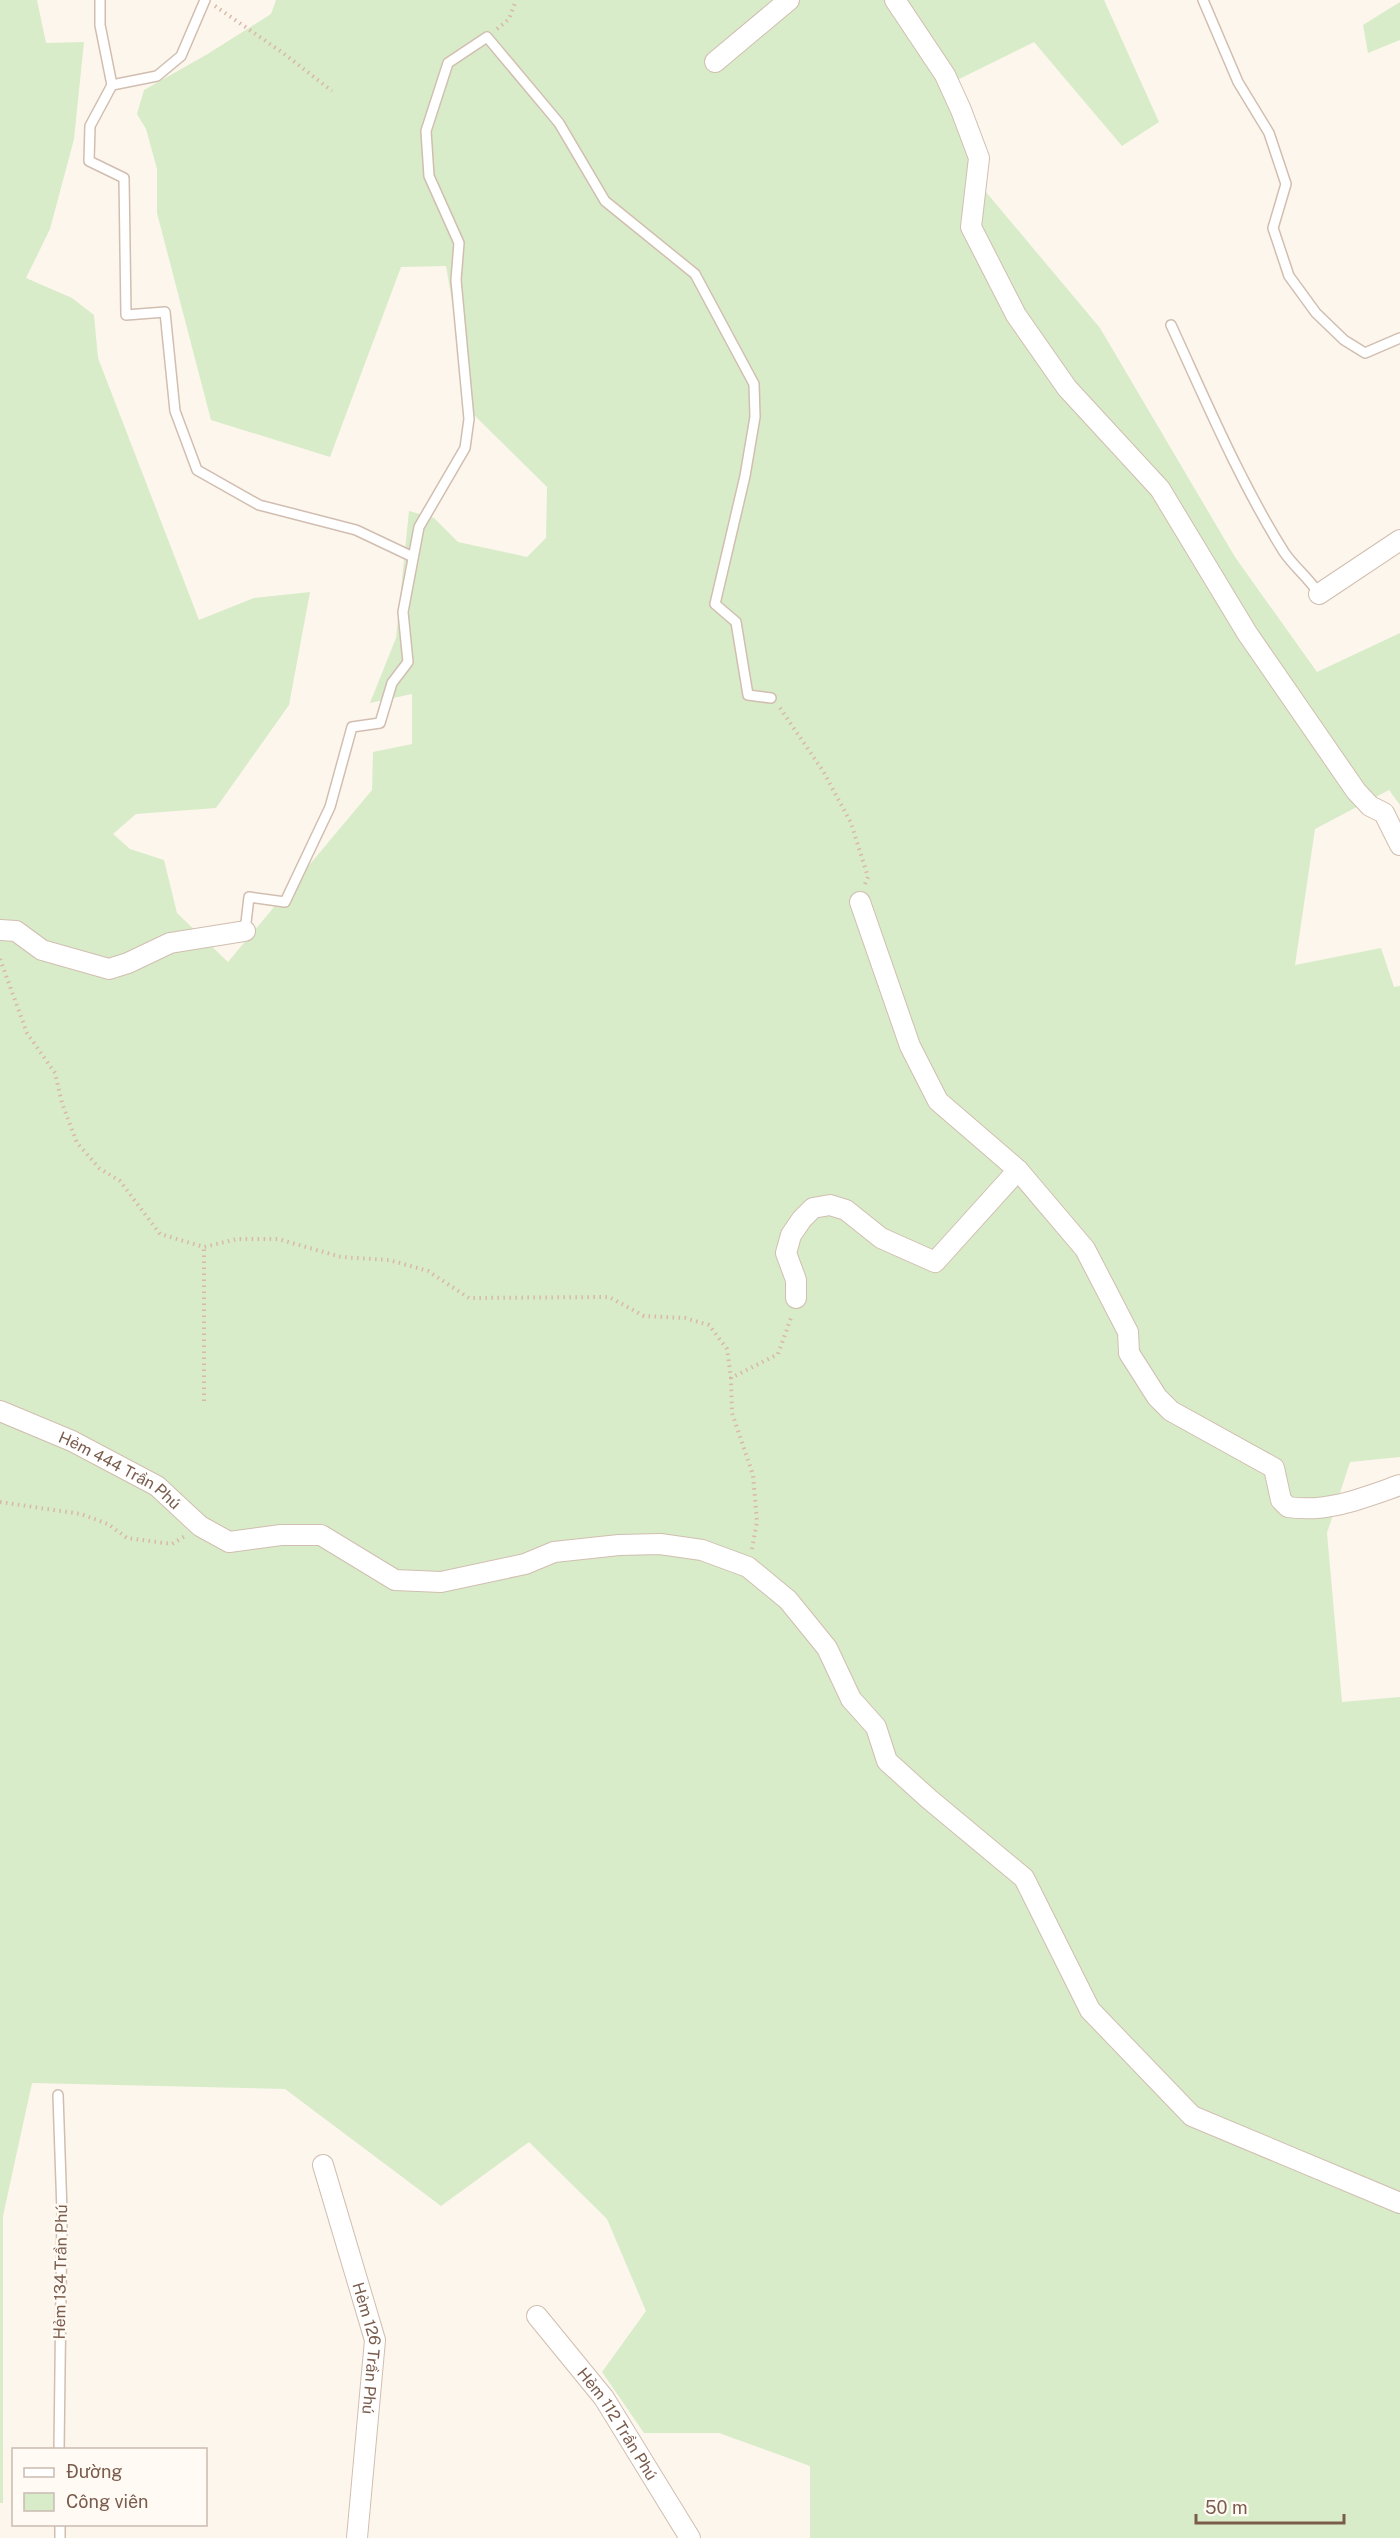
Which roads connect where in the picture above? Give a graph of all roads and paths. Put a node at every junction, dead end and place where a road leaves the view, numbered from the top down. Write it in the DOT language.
graph roads {
  1 [pos="100,0"];
  2 [pos="206,0"];
  3 [pos="516,0"];
  4 [pos="789,0"];
  5 [pos="896,0"];
  6 [pos="1203,0"];
  7 [pos="487,37"];
  8 [pos="715,62"];
  9 [pos="112,85"];
  10 [pos="332,91"];
  11 [pos="1172,325"];
  12 [pos="1400,338"];
  13 [pos="1400,540"];
  14 [pos="413,557"];
  15 [pos="1319,594"];
  16 [pos="771,698"];
  17 [pos="1400,844"];
  18 [pos="860,902"];
  19 [pos="0,930"];
  20 [pos="245,931"];
  21 [pos="0,959"];
  22 [pos="1018,1170"];
  23 [pos="204,1247"];
  24 [pos="796,1298"];
  25 [pos="731,1378"];
  26 [pos="204,1401"];
  27 [pos="0,1411"];
  28 [pos="1400,1485"];
  29 [pos="0,1502"];
  30 [pos="200,1526"];
  31 [pos="748,1567"];
  32 [pos="58,2095"];
  33 [pos="323,2165"];
  34 [pos="1400,2203"];
  35 [pos="537,2316"];
  36 [pos="59,2448"];
  37 [pos="357,2538"];
  38 [pos="690,2538"];
  1 -- 9 [label="lane"];
  2 -- 9 [label="lane"];
  2 -- 10 [label="path"];
  3 -- 7 [label="path"];
  4 -- 8 [label="street"];
  5 -- 17 [label="street"];
  6 -- 12 [label="lane"];
  7 -- 14 [label="lane"];
  7 -- 16 [label="lane"];
  9 -- 14 [label="lane"];
  11 -- 15 [label="lane"];
  13 -- 15 [label="street"];
  14 -- 20 [label="lane"];
  16 -- 18 [label="path"];
  18 -- 22 [label="street"];
  19 -- 20 [label="street"];
  21 -- 23 [label="path"];
  22 -- 24 [label="street"];
  22 -- 28 [label="street"];
  23 -- 25 [label="path"];
  23 -- 26 [label="path"];
  24 -- 25 [label="path"];
  25 -- 31 [label="path"];
  27 -- 30 [label="street, Hẻm 444 Trần Phú"];
  29 -- 30 [label="path"];
  30 -- 31 [label="street, Hẻm 444 Trần Phú"];
  31 -- 34 [label="street"];
  32 -- 36 [label="lane, Hẻm 134 Trần Phú"];
  33 -- 37 [label="street, Hẻm 126 Trần Phú"];
  35 -- 38 [label="street, Hẻm 112 Trần Phú"];
}
